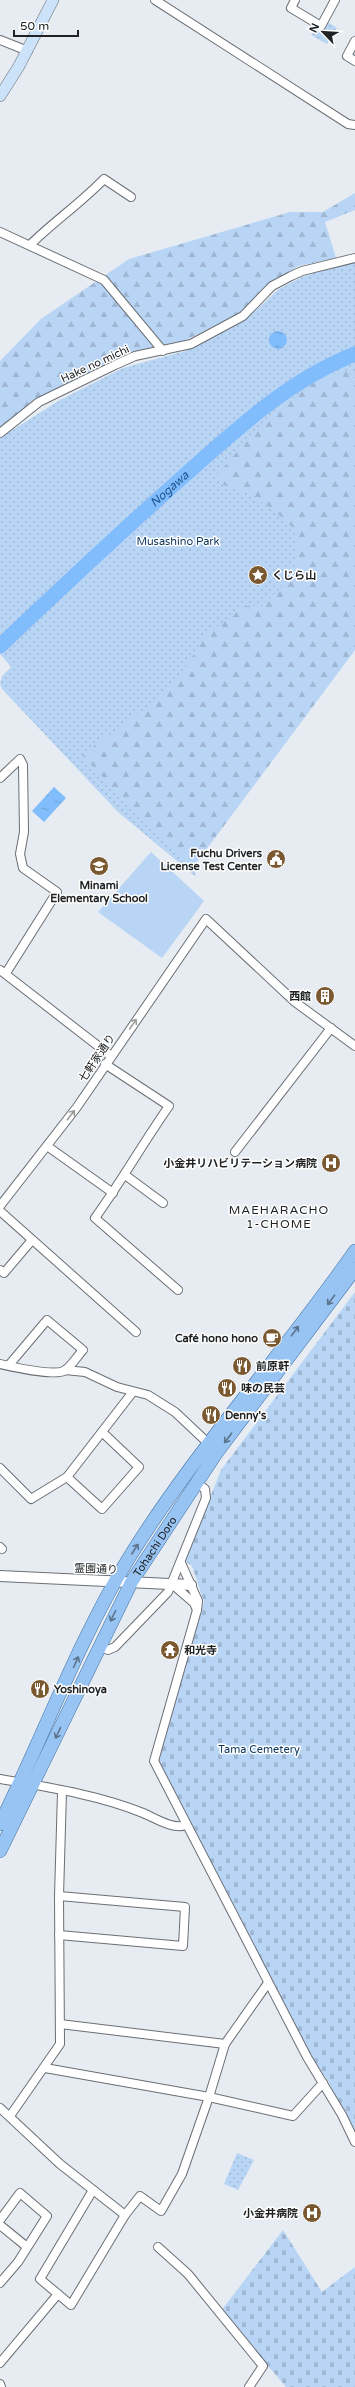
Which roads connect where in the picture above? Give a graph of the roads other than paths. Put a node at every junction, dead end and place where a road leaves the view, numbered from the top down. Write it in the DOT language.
graph roads {
  1 [pos="53,0"];
  2 [pos="155,0"];
  3 [pos="295,0"];
  4 [pos="335,0"];
  5 [pos="0,40"];
  6 [pos="355,41"];
  7 [pos="28,51"];
  8 [pos="355,61"];
  9 [pos="0,96"];
  10 [pos="355,125"];
  11 [pos="131,197"];
  12 [pos="0,232"];
  13 [pos="30,245"];
  14 [pos="355,258"];
  15 [pos="163,351"];
  16 [pos="0,433"];
  17 [pos="0,778"];
  18 [pos="1,971"];
  19 [pos="331,1028"];
  20 [pos="355,1046"];
  21 [pos="111,1056"];
  22 [pos="105,1064"];
  23 [pos="47,1146"];
  24 [pos="235,1152"];
  25 [pos="125,1175"];
  26 [pos="113,1193"];
  27 [pos="163,1203"];
  28 [pos="0,1206"];
  29 [pos="0,1211"];
  30 [pos="32,1240"];
  31 [pos="355,1251"];
  32 [pos="355,1269"];
  33 [pos="0,1270"];
  34 [pos="178,1290"];
  35 [pos="136,1332"];
  36 [pos="0,1364"];
  37 [pos="9,1366"];
  38 [pos="65,1370"];
  39 [pos="132,1392"];
  40 [pos="102,1432"];
  41 [pos="209,1444"];
  42 [pos="0,1468"];
  43 [pos="67,1477"];
  44 [pos="197,1483"];
  45 [pos="180,1563"];
  46 [pos="0,1576"];
  47 [pos="115,1582"];
  48 [pos="132,1582"];
  49 [pos="172,1584"];
  50 [pos="191,1585"];
  51 [pos="197,1610"];
  52 [pos="99,1646"];
  53 [pos="0,1779"];
  54 [pos="27,1784"];
  55 [pos="62,1792"];
  56 [pos="0,1824"];
  57 [pos="186,1825"];
  58 [pos="0,1851"];
  59 [pos="59,1896"];
  60 [pos="59,1935"];
  61 [pos="268,1983"];
  62 [pos="60,2024"];
  63 [pos="225,2044"];
  64 [pos="45,2068"];
  65 [pos="323,2083"];
  66 [pos="209,2098"];
  67 [pos="0,2108"];
  68 [pos="10,2116"];
  69 [pos="355,2142"];
  70 [pos="93,2190"];
  71 [pos="125,2215"];
  72 [pos="0,2220"];
  73 [pos="0,2225"];
  74 [pos="27,2247"];
  75 [pos="158,2247"];
  76 [pos="0,2283"];
  77 [pos="58,2294"];
  78 [pos="0,2363"];
  79 [pos="0,2384"];
  80 [pos="1,2387"];
  81 [pos="250,2387"];
  1 -- 7 [label="main road"];
  2 -- 10 [label="street"];
  3 -- 4 [label="street"];
  5 -- 7 [label="street"];
  6 -- 8 [label="street"];
  7 -- 9 [label="main road"];
  11 -- 13 [label="street"];
  12 -- 13 [label="street"];
  13 -- 15 [label="street"];
  14 -- 15 [label="street, Hake no michi"];
  15 -- 16 [label="street, Hake no michi"];
  17 -- 18 [label="street"];
  18 -- 21 [label="street"];
  19 -- 20 [label="street"];
  21 -- 19 [label="street, 七軒家通り, one-way"];
  19 -- 24 [label="street"];
  21 -- 22 [label="street, 七軒家通り"];
  23 -- 22 [label="street, 七軒家通り, one-way"];
  22 -- 25 [label="street"];
  23 -- 26 [label="street"];
  23 -- 28 [label="street, 七軒家通り"];
  25 -- 26 [label="street"];
  25 -- 27 [label="street"];
  26 -- 34 [label="street"];
  29 -- 30 [label="street"];
  30 -- 33 [label="street"];
  30 -- 35 [label="street"];
  41 -- 31 [label="main road, Tohachi Doro, one-way"];
  32 -- 44 [label="main road, Tohachi Doro, one-way"];
  36 -- 37 [label="street"];
  37 -- 38 [label="street"];
  37 -- 38 [label="street"];
  38 -- 39 [label="street"];
  39 -- 40 [label="street"];
  39 -- 41 [label="street"];
  40 -- 43 [label="street"];
  40 -- 43 [label="street"];
  47 -- 41 [label="main road, Tohachi Doro, one-way"];
  42 -- 43 [label="street"];
  44 -- 45 [label="street"];
  44 -- 48 [label="main road, Tohachi Doro"];
  45 -- 49 [label="street"];
  45 -- 50 [label="street"];
  46 -- 47 [label="street, 霊園通り"];
  47 -- 48 [label="street, 霊園通り"];
  54 -- 47 [label="main road, Tohachi Doro, one-way"];
  48 -- 49 [label="street, 霊園通り"];
  48 -- 52 [label="main road, Tohachi Doro, one-way"];
  49 -- 50 [label="street, 霊園通り"];
  49 -- 51 [label="street"];
  49 -- 52 [label="street"];
  50 -- 51 [label="street"];
  51 -- 57 [label="street"];
  52 -- 54 [label="main road, Tohachi Doro, one-way"];
  53 -- 54 [label="street"];
  54 -- 55 [label="street"];
  54 -- 56 [label="main road, Tohachi Doro"];
  54 -- 58 [label="main road, Tohachi Doro"];
  55 -- 57 [label="street"];
  55 -- 59 [label="street"];
  57 -- 61 [label="street"];
  59 -- 60 [label="street"];
  59 -- 60 [label="street"];
  60 -- 62 [label="street"];
  61 -- 63 [label="street"];
  61 -- 65 [label="street"];
  62 -- 63 [label="street"];
  62 -- 64 [label="street"];
  63 -- 66 [label="street"];
  64 -- 66 [label="street"];
  64 -- 68 [label="street"];
  65 -- 66 [label="street"];
  65 -- 69 [label="street"];
  66 -- 71 [label="street"];
  67 -- 68 [label="street"];
  68 -- 70 [label="street"];
  70 -- 71 [label="street"];
  70 -- 77 [label="street"];
  71 -- 77 [label="street"];
  72 -- 74 [label="street"];
  73 -- 74 [label="street"];
  74 -- 76 [label="street"];
  75 -- 81 [label="street"];
  77 -- 78 [label="street"];
  79 -- 80 [label="street"];
}
